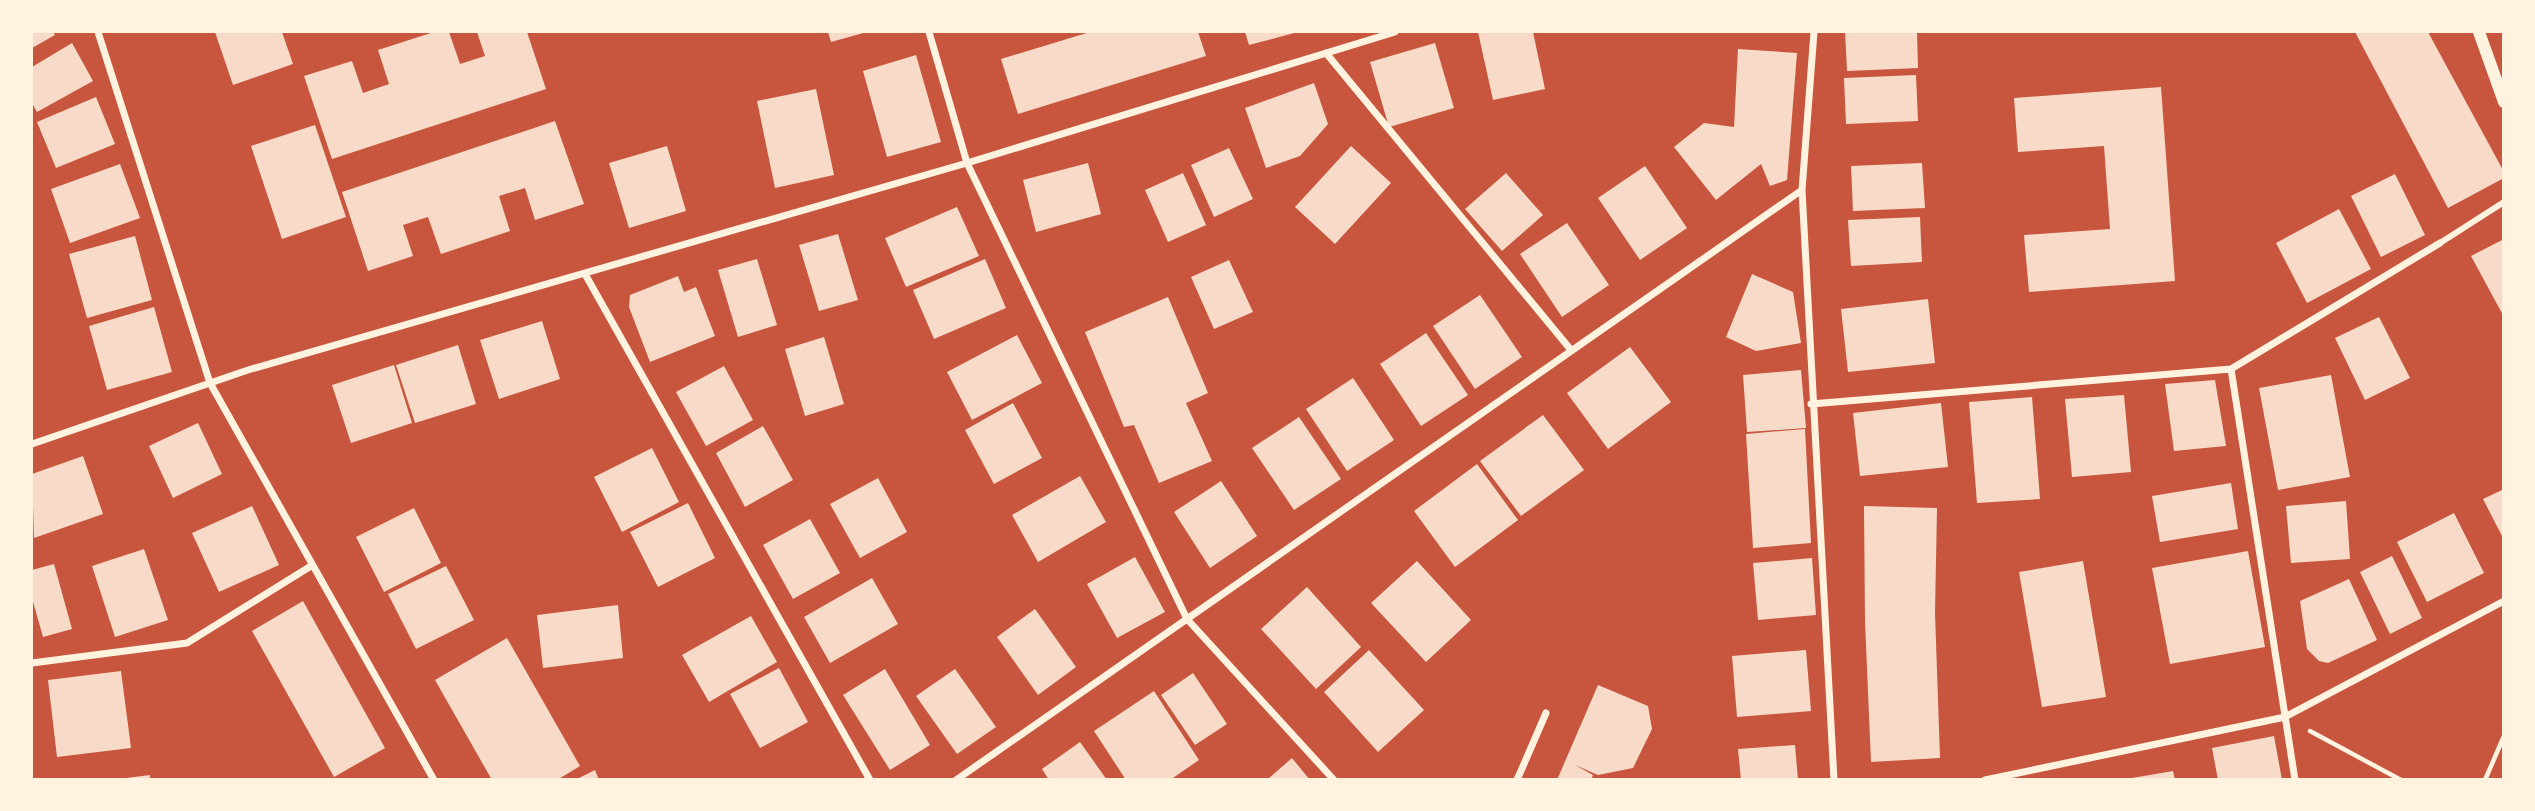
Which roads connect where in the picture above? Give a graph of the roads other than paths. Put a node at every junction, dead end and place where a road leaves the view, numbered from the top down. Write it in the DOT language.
graph roads {
  1 [pos="99,32"];
  2 [pos="929,32"];
  3 [pos="1395,32"];
  4 [pos="1814,32"];
  5 [pos="2479,32"];
  6 [pos="1326,53"];
  7 [pos="2504,102"];
  8 [pos="967,163"];
  9 [pos="1802,190"];
  10 [pos="2504,202"];
  11 [pos="2440,243"];
  12 [pos="585,274"];
  13 [pos="1571,350"];
  14 [pos="2231,369"];
  15 [pos="210,383"];
  16 [pos="1811,404"];
  17 [pos="32,444"];
  18 [pos="311,566"];
  19 [pos="2504,601"];
  20 [pos="1187,619"];
  21 [pos="32,663"];
  22 [pos="1546,713"];
  23 [pos="2284,717"];
  24 [pos="434,779"];
  25 [pos="870,779"];
  26 [pos="956,779"];
  27 [pos="1334,779"];
  28 [pos="1517,779"];
  29 [pos="1833,779"];
  30 [pos="1985,779"];
  31 [pos="2295,779"];
  1 -- 15 [label="street"];
  2 -- 8 [label="street"];
  3 -- 6 [label="street"];
  4 -- 9 [label="street"];
  5 -- 7 [label="street"];
  6 -- 8 [label="street"];
  6 -- 13 [label="street"];
  8 -- 12 [label="street"];
  8 -- 20 [label="street"];
  9 -- 13 [label="street"];
  9 -- 16 [label="street"];
  10 -- 11 [label="street"];
  11 -- 14 [label="street"];
  12 -- 15 [label="street"];
  12 -- 25 [label="street"];
  13 -- 20 [label="street"];
  14 -- 16 [label="street"];
  14 -- 23 [label="street"];
  15 -- 17 [label="street"];
  15 -- 18 [label="street"];
  16 -- 29 [label="street"];
  18 -- 21 [label="street"];
  18 -- 24 [label="street"];
  19 -- 23 [label="street"];
  20 -- 26 [label="street"];
  20 -- 27 [label="street"];
  22 -- 28 [label="street"];
  23 -- 30 [label="street"];
  23 -- 31 [label="street"];
}
